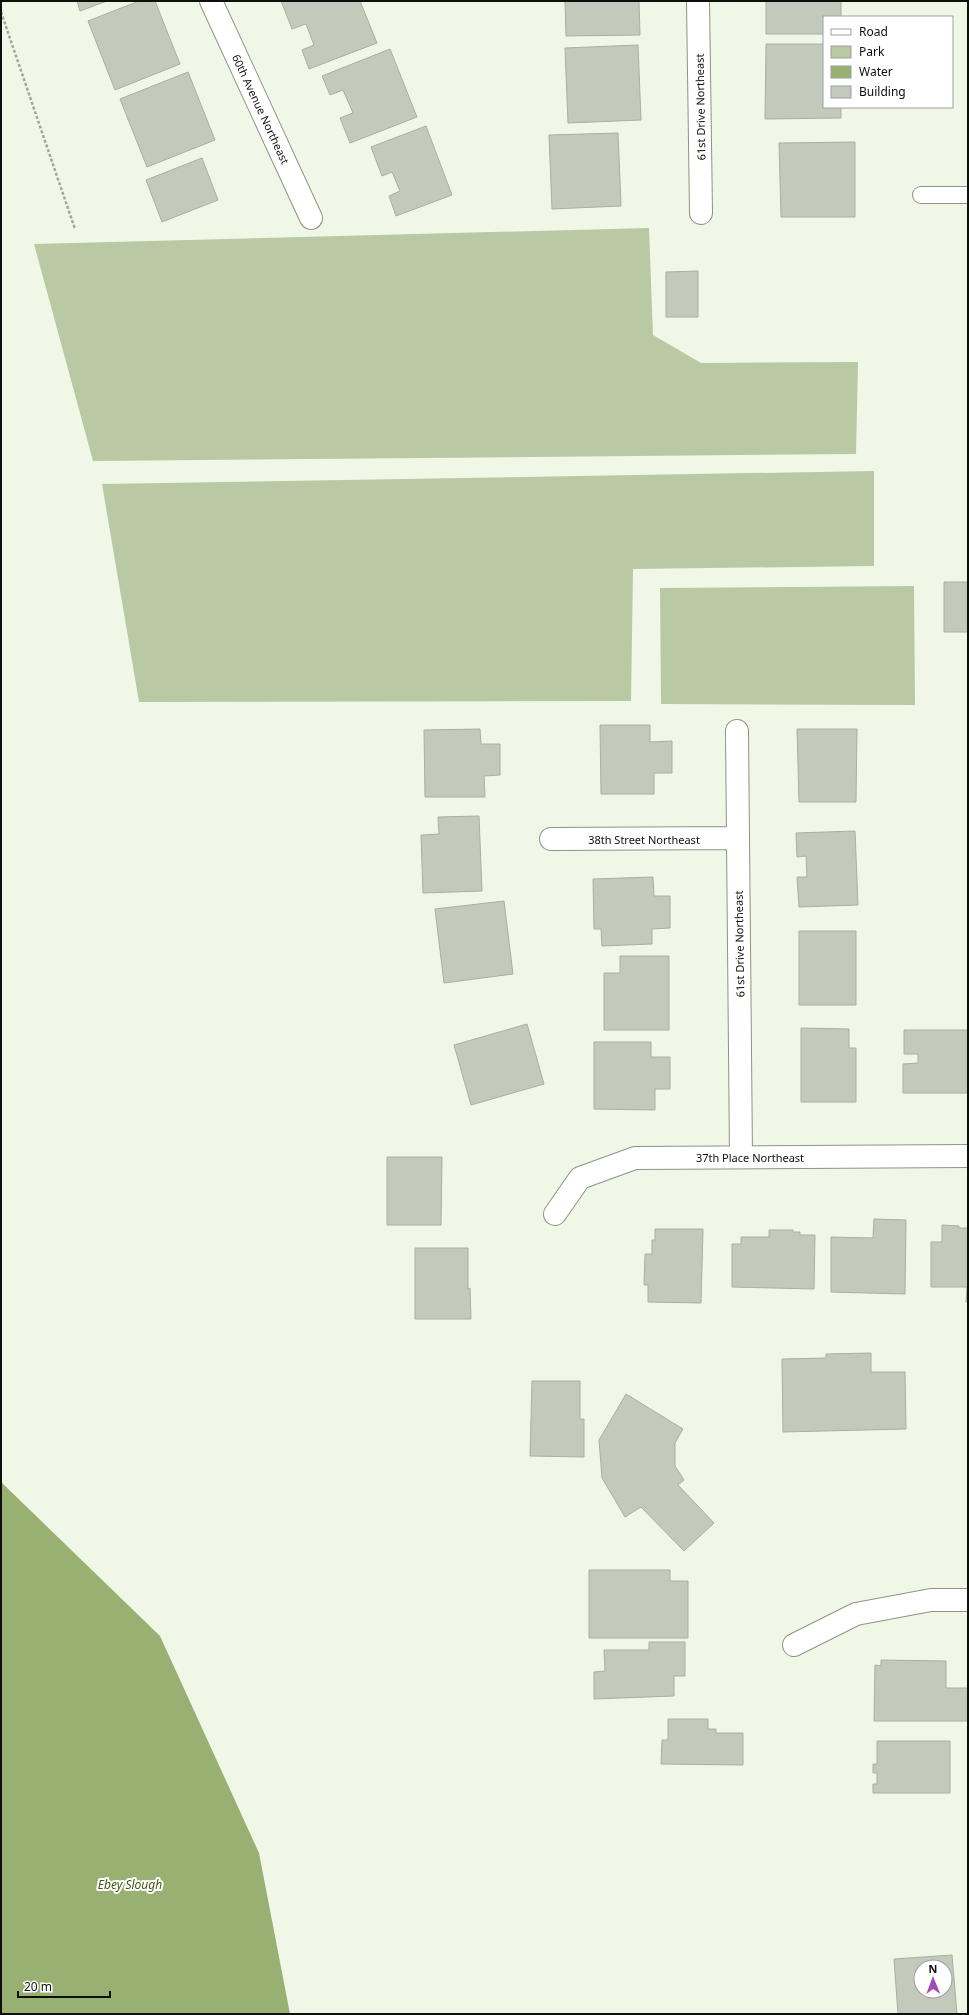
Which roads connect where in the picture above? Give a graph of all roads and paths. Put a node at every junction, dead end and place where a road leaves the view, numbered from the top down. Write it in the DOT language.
graph roads {
  1 [pos="210,1"];
  2 [pos="698,1"];
  3 [pos="1,12"];
  4 [pos="921,195"];
  5 [pos="968,195"];
  6 [pos="701,213"];
  7 [pos="311,218"];
  8 [pos="75,230"];
  9 [pos="737,731"];
  10 [pos="738,838"];
  11 [pos="551,839"];
  12 [pos="968,1156"];
  13 [pos="741,1157"];
  14 [pos="554,1214"];
  15 [pos="968,1600"];
  16 [pos="794,1645"];
  1 -- 7 [label="street, 60th Avenue Northeast"];
  2 -- 6 [label="street, 61st Drive Northeast"];
  3 -- 8 [label="path"];
  4 -- 5 [label="lane"];
  9 -- 10 [label="street, 61st Drive Northeast"];
  10 -- 11 [label="street, 38th Street Northeast"];
  10 -- 13 [label="street, 61st Drive Northeast"];
  12 -- 13 [label="street, 37th Place Northeast"];
  13 -- 14 [label="street, 37th Place Northeast"];
  15 -- 16 [label="street"];
}
